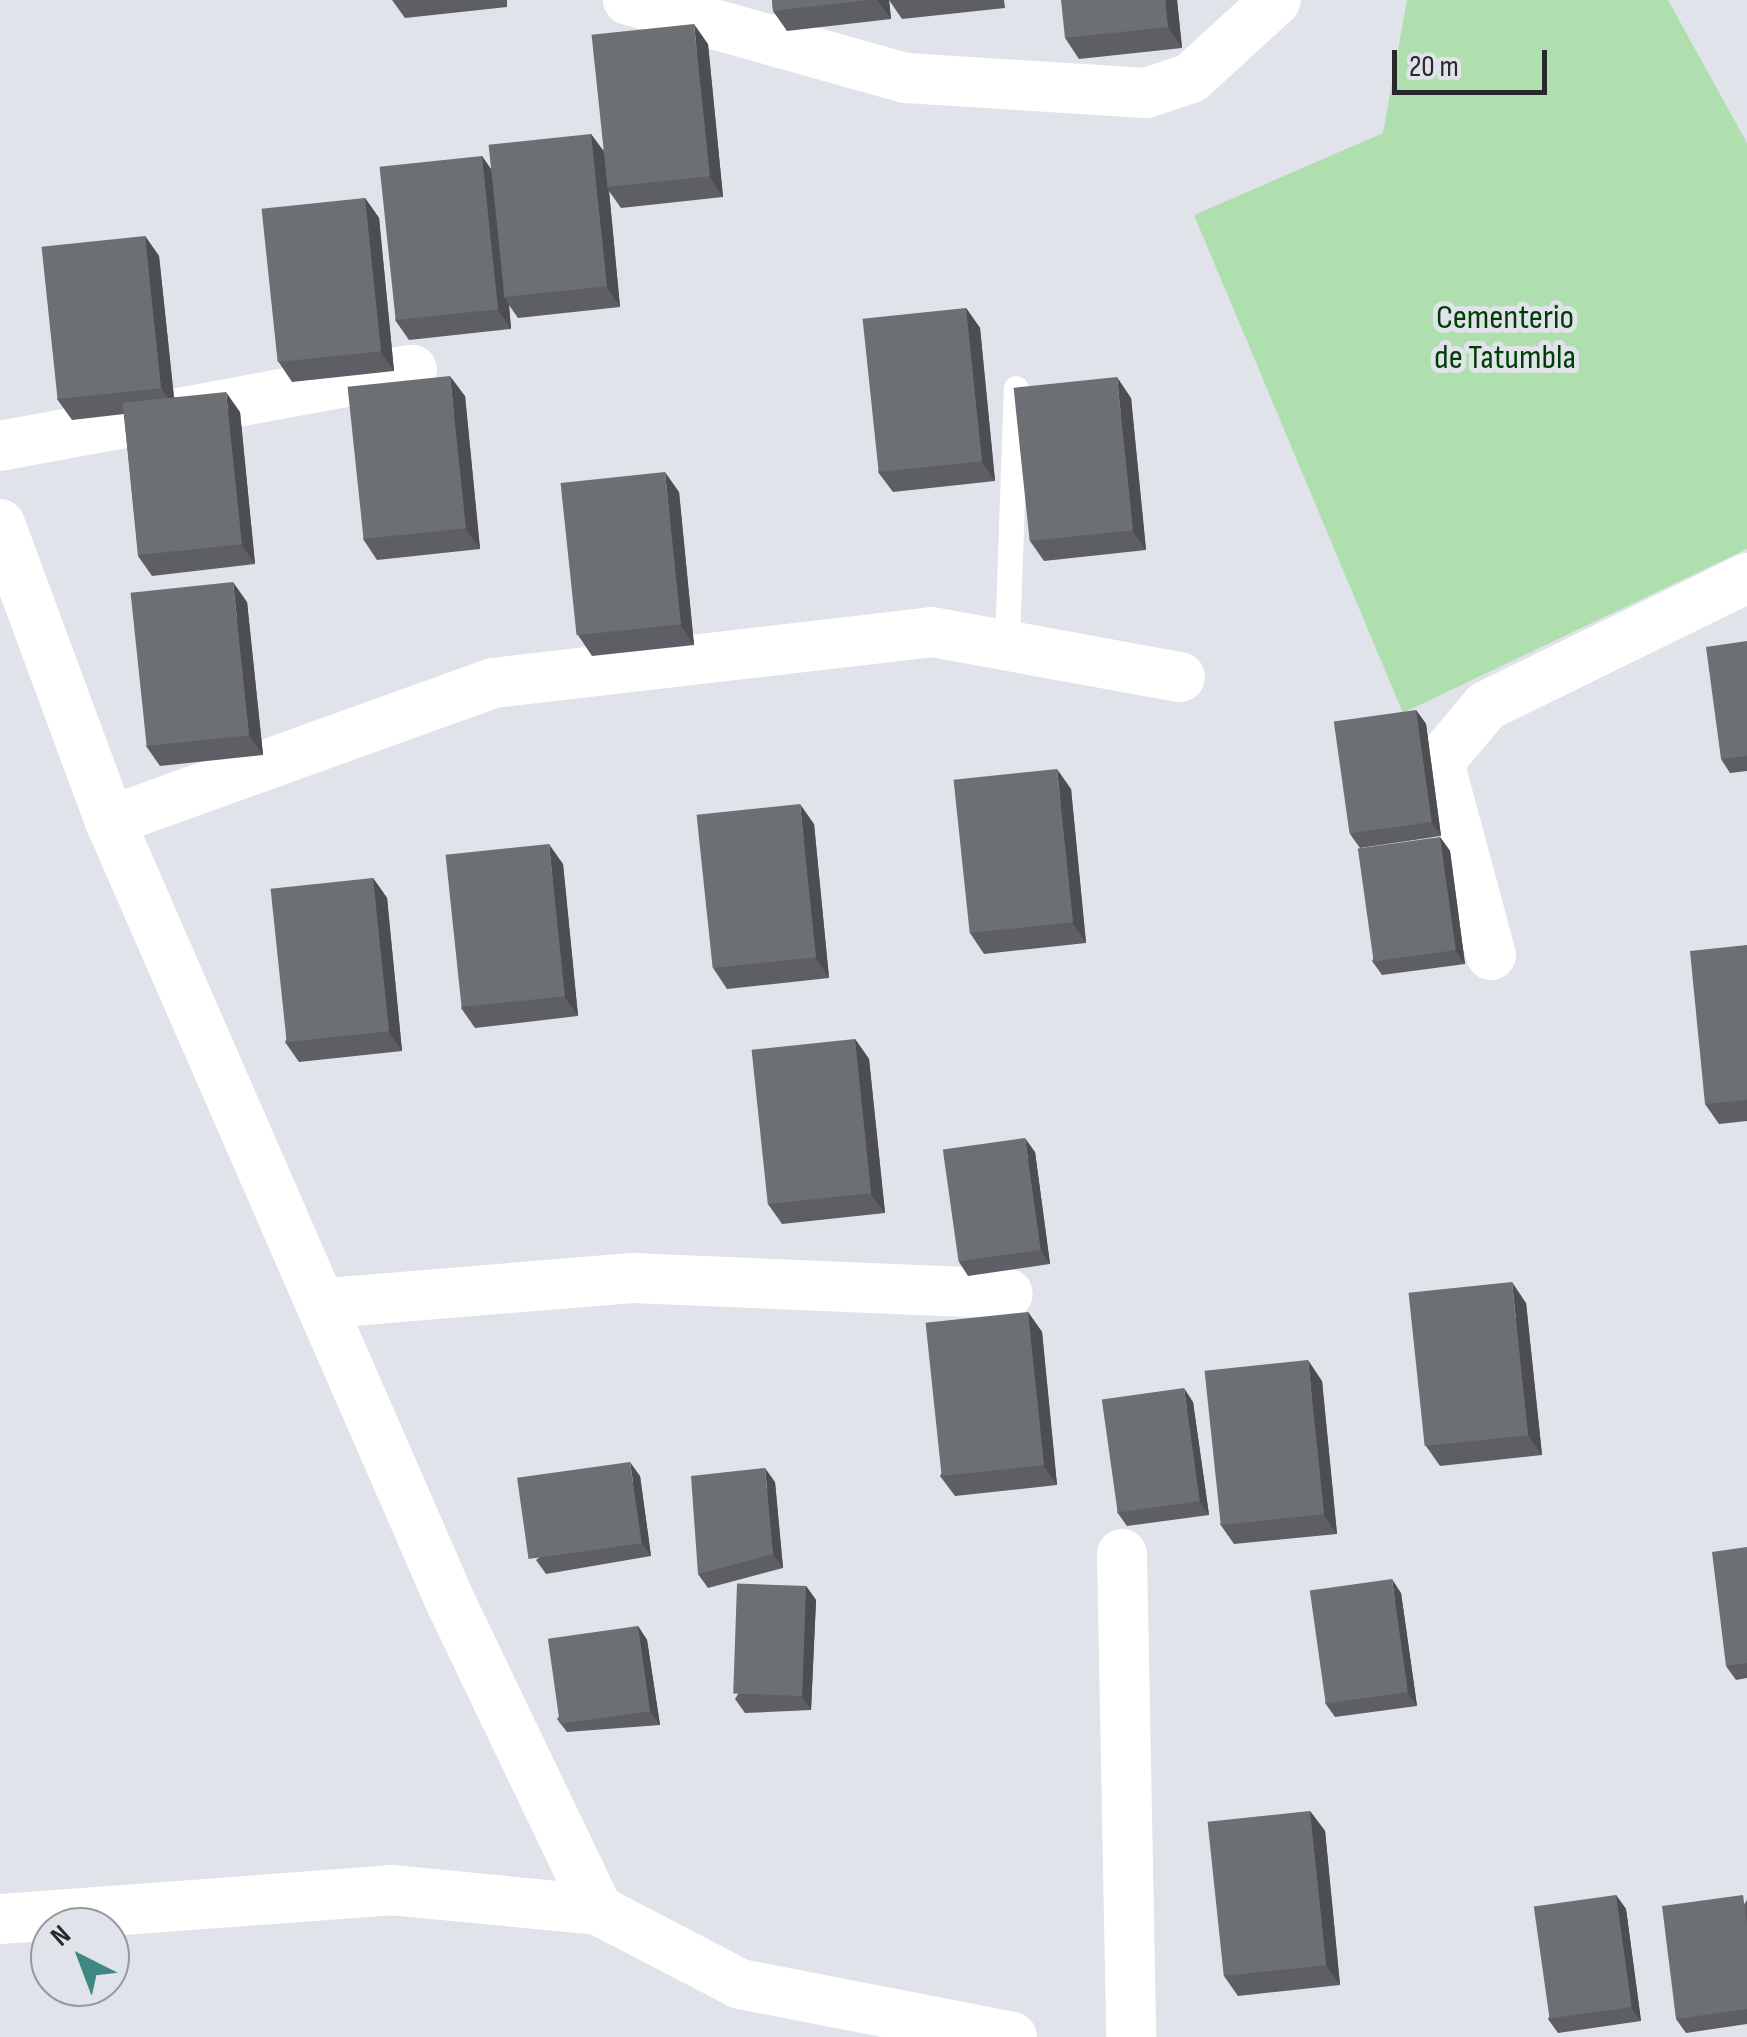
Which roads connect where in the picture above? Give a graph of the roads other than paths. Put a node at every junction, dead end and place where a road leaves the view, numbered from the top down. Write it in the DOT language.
graph roads {
  1 [pos="628,0"];
  2 [pos="1276,0"];
  3 [pos="412,370"];
  4 [pos="1016,388"];
  5 [pos="0,446"];
  6 [pos="0,524"];
  7 [pos="1747,578"];
  8 [pos="1007,642"];
  9 [pos="1180,677"];
  10 [pos="110,821"];
  11 [pos="1491,955"];
  12 [pos="1008,1294"];
  13 [pos="328,1303"];
  14 [pos="1122,1554"];
  15 [pos="598,1910"];
  16 [pos="0,1919"];
  17 [pos="1012,2037"];
  18 [pos="1131,2037"];
  1 -- 2 [label="street"];
  3 -- 5 [label="street"];
  4 -- 8 [label="lane"];
  6 -- 10 [label="street"];
  7 -- 11 [label="street"];
  8 -- 9 [label="street"];
  8 -- 10 [label="street"];
  10 -- 13 [label="street"];
  12 -- 13 [label="street"];
  13 -- 15 [label="street"];
  14 -- 18 [label="street"];
  15 -- 16 [label="street"];
  15 -- 17 [label="street"];
}
